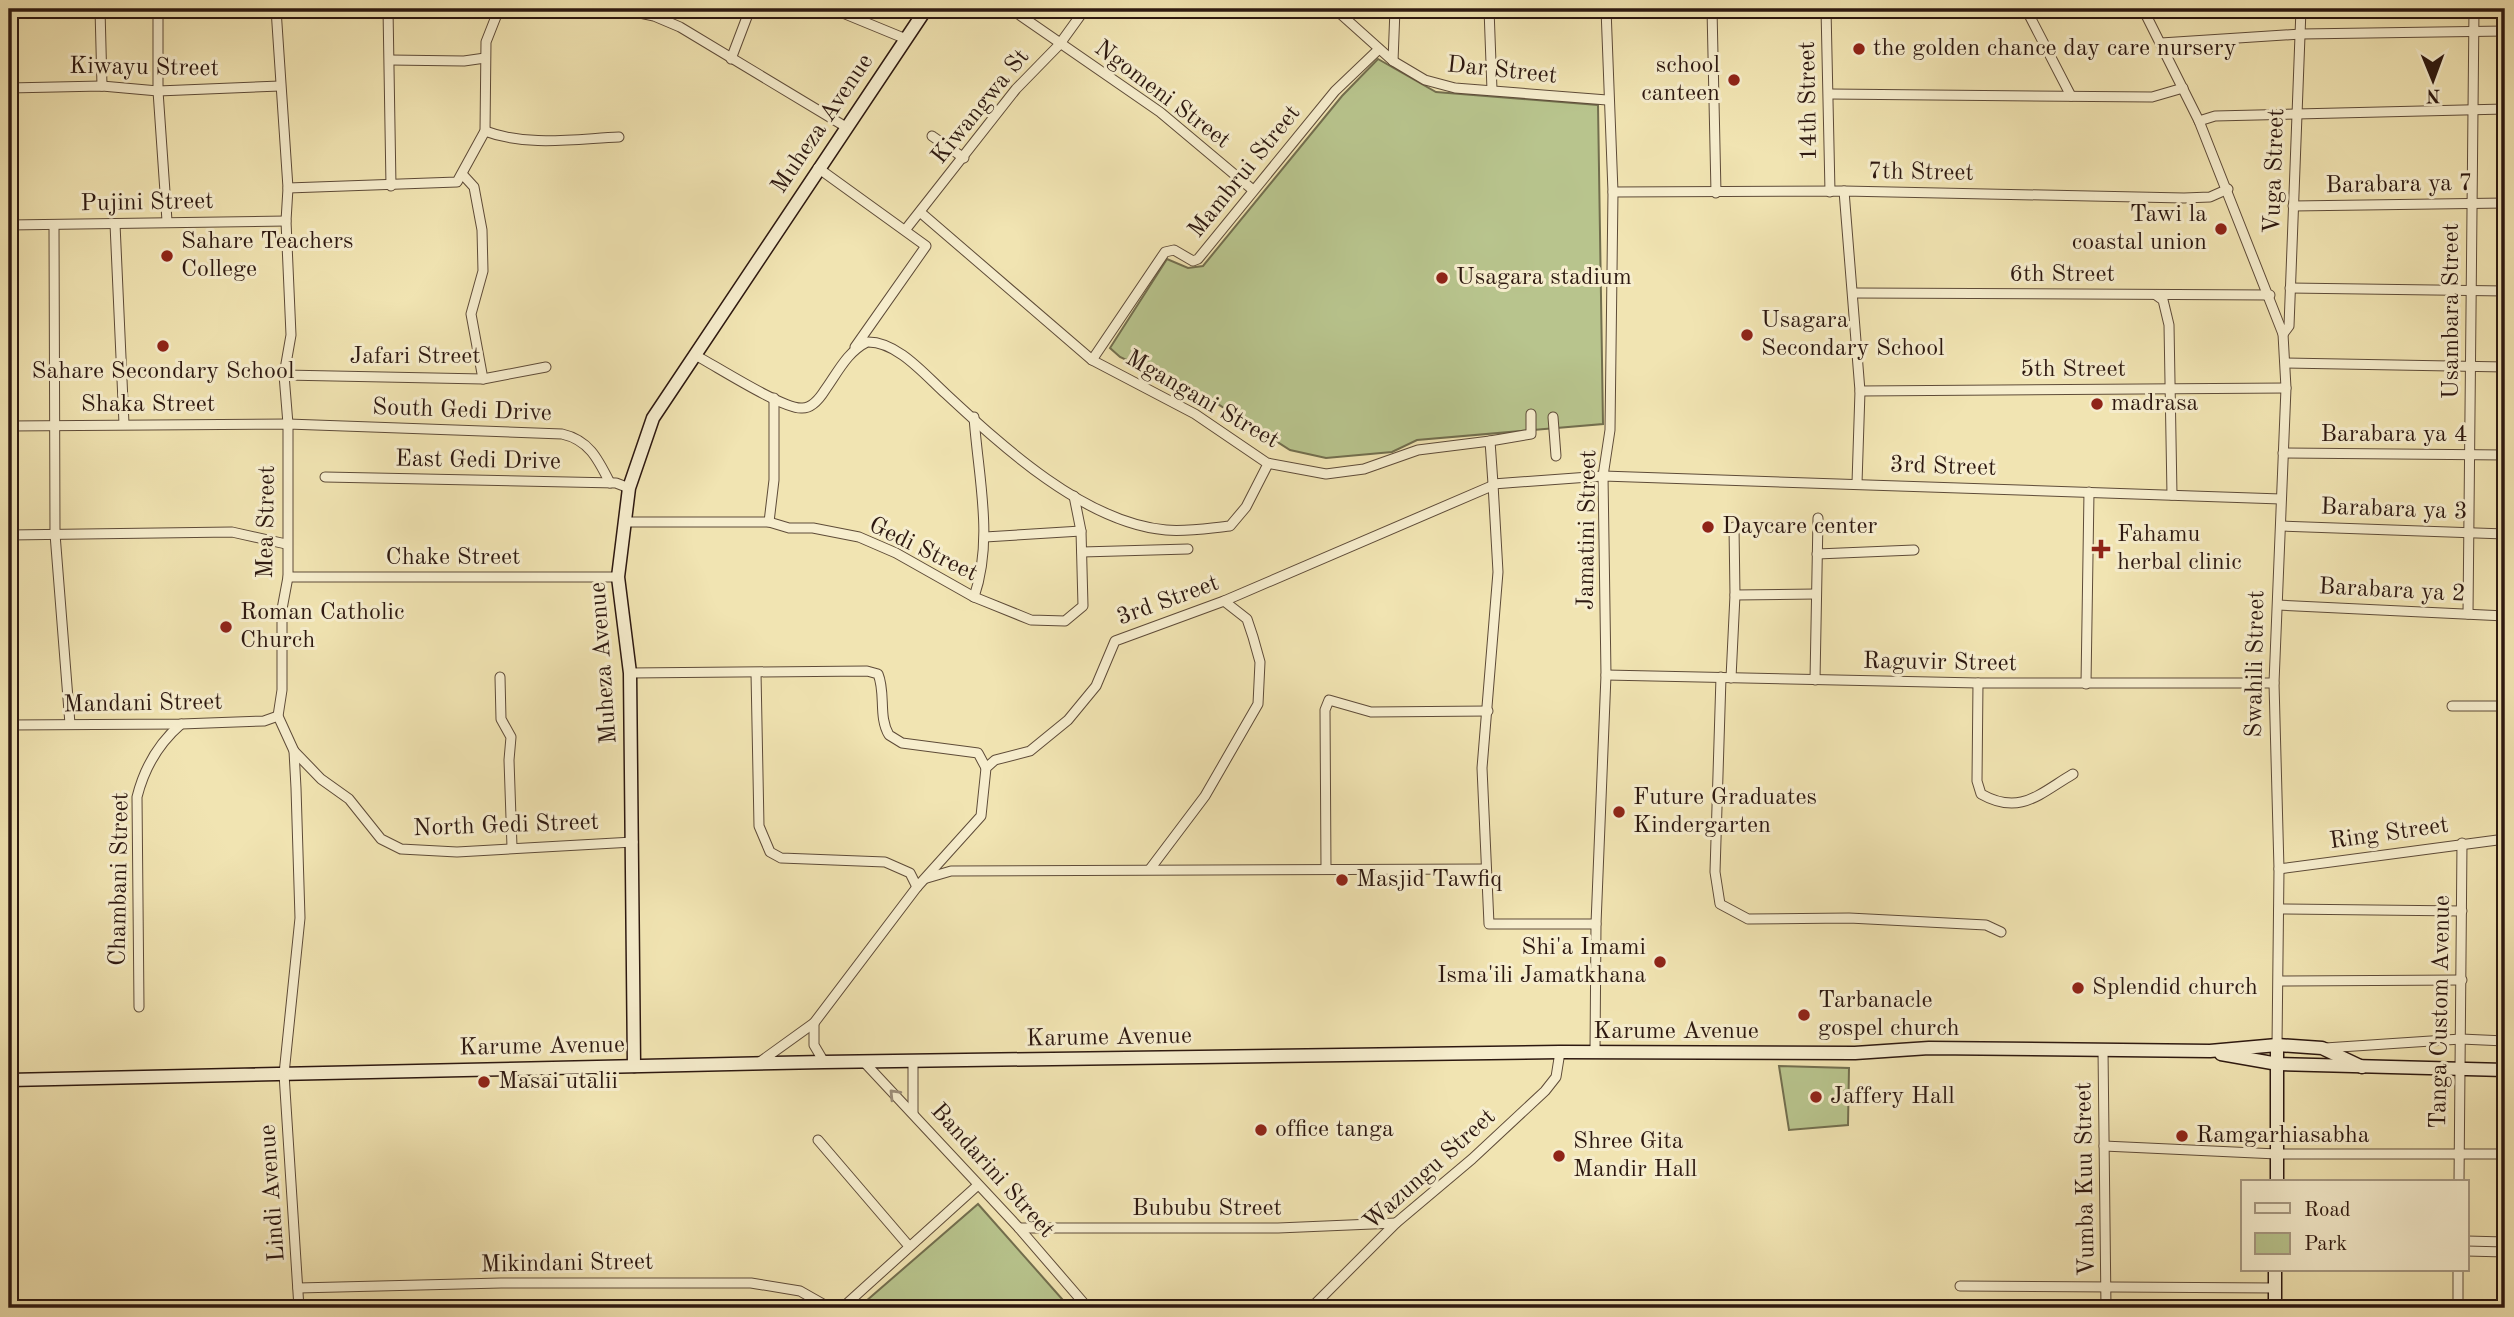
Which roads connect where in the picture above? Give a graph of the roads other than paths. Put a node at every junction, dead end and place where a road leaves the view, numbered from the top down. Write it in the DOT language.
graph roads {
  1 [pos="100,9"];
  2 [pos="158,9"];
  3 [pos="276,9"];
  4 [pos="388,9"];
  5 [pos="499,9"];
  6 [pos="621,9"];
  7 [pos="750,9"];
  8 [pos="833,9"];
  9 [pos="926,9"];
  10 [pos="1011,9"];
  11 [pos="1085,9"];
  12 [pos="1335,9"];
  13 [pos="1395,9"];
  14 [pos="1489,9"];
  15 [pos="1606,9"];
  16 [pos="1712,9"];
  17 [pos="1826,9"];
  18 [pos="2026,9"];
  19 [pos="2143,9"];
  20 [pos="2301,9"];
  21 [pos="2474,9"];
  22 [pos="642,11"];
  23 [pos="2474,32"];
  24 [pos="2505,32"];
  25 [pos="2301,34"];
  26 [pos="906,39"];
  27 [pos="2161,43"];
  28 [pos="1059,45"];
  29 [pos="1379,49"];
  30 [pos="485,58"];
  31 [pos="732,59"];
  32 [pos="390,60"];
  33 [pos="1393,61"];
  34 [pos="102,86"];
  35 [pos="280,86"];
  36 [pos="9,88"];
  37 [pos="2183,88"];
  38 [pos="1492,90"];
  39 [pos="158,91"];
  40 [pos="1830,94"];
  41 [pos="2071,96"];
  42 [pos="1607,100"];
  43 [pos="2473,109"];
  44 [pos="2505,109"];
  45 [pos="2297,113"];
  46 [pos="2199,121"];
  47 [pos="846,127"];
  48 [pos="485,131"];
  49 [pos="932,136"];
  50 [pos="619,137"];
  51 [pos="964,158"];
  52 [pos="818,168"];
  53 [pos="463,175"];
  54 [pos="391,186"];
  55 [pos="288,188"];
  56 [pos="2228,189"];
  57 [pos="1253,190"];
  58 [pos="1844,191"];
  59 [pos="1613,192"];
  60 [pos="1830,192"];
  61 [pos="1716,193"];
  62 [pos="2472,203"];
  63 [pos="2505,203"];
  64 [pos="2293,206"];
  65 [pos="920,212"];
  66 [pos="286,220"];
  67 [pos="167,221"];
  68 [pos="116,223"];
  69 [pos="9,225"];
  70 [pos="54,225"];
  71 [pos="906,229"];
  72 [pos="2290,288"];
  73 [pos="2471,290"];
  74 [pos="2505,291"];
  75 [pos="1854,293"];
  76 [pos="2156,295"];
  77 [pos="2270,295"];
  78 [pos="2283,334"];
  79 [pos="852,351"];
  80 [pos="695,355"];
  81 [pos="1093,360"];
  82 [pos="2286,363"];
  83 [pos="2471,366"];
  84 [pos="546,367"];
  85 [pos="2505,367"];
  86 [pos="284,375"];
  87 [pos="483,379"];
  88 [pos="2170,388"];
  89 [pos="2286,388"];
  90 [pos="1860,391"];
  91 [pos="774,398"];
  92 [pos="1531,414"];
  93 [pos="974,417"];
  94 [pos="1553,417"];
  95 [pos="124,424"];
  96 [pos="288,424"];
  97 [pos="54,425"];
  98 [pos="9,426"];
  99 [pos="1490,441"];
  100 [pos="2283,453"];
  101 [pos="2470,455"];
  102 [pos="2505,455"];
  103 [pos="1556,456"];
  104 [pos="1268,464"];
  105 [pos="1603,475"];
  106 [pos="325,477"];
  107 [pos="1857,482"];
  108 [pos="610,483"];
  109 [pos="1494,485"];
  110 [pos="629,488"];
  111 [pos="2090,492"];
  112 [pos="2172,495"];
  113 [pos="1074,496"];
  114 [pos="2281,499"];
  115 [pos="1818,518"];
  116 [pos="627,522"];
  117 [pos="769,522"];
  118 [pos="2281,526"];
  119 [pos="1734,527"];
  120 [pos="1081,531"];
  121 [pos="2471,532"];
  122 [pos="55,534"];
  123 [pos="2505,534"];
  124 [pos="9,535"];
  125 [pos="985,537"];
  126 [pos="286,544"];
  127 [pos="1188,549"];
  128 [pos="1914,550"];
  129 [pos="1082,552"];
  130 [pos="1817,554"];
  131 [pos="288,577"];
  132 [pos="618,577"];
  133 [pos="1816,594"];
  134 [pos="1735,595"];
  135 [pos="974,597"];
  136 [pos="1224,601"];
  137 [pos="2278,605"];
  138 [pos="2468,614"];
  139 [pos="2505,616"];
  140 [pos="630,673"];
  141 [pos="756,673"];
  142 [pos="1606,675"];
  143 [pos="500,677"];
  144 [pos="1726,678"];
  145 [pos="1815,680"];
  146 [pos="1978,683"];
  147 [pos="2274,683"];
  148 [pos="2086,684"];
  149 [pos="2452,706"];
  150 [pos="2505,706"];
  151 [pos="1488,711"];
  152 [pos="278,716"];
  153 [pos="70,724"];
  154 [pos="181,724"];
  155 [pos="9,725"];
  156 [pos="294,751"];
  157 [pos="986,768"];
  158 [pos="2073,774"];
  159 [pos="2505,839"];
  160 [pos="633,842"];
  161 [pos="2462,843"];
  162 [pos="512,847"];
  163 [pos="1326,868"];
  164 [pos="1150,869"];
  165 [pos="1486,869"];
  166 [pos="2279,869"];
  167 [pos="925,878"];
  168 [pos="917,887"];
  169 [pos="2279,909"];
  170 [pos="2462,911"];
  171 [pos="1596,924"];
  172 [pos="2001,932"];
  173 [pos="2462,980"];
  174 [pos="2280,981"];
  175 [pos="139,1007"];
  176 [pos="814,1023"];
  177 [pos="2461,1039"];
  178 [pos="2505,1041"];
  179 [pos="2277,1045"];
  180 [pos="2322,1048"];
  181 [pos="2103,1050"];
  182 [pos="2210,1051"];
  183 [pos="1560,1052"];
  184 [pos="1595,1053"];
  185 [pos="913,1061"];
  186 [pos="824,1062"];
  187 [pos="864,1062"];
  188 [pos="2278,1064"];
  189 [pos="757,1065"];
  190 [pos="634,1066"];
  191 [pos="2362,1067"];
  192 [pos="2460,1069"];
  193 [pos="2505,1070"];
  194 [pos="284,1074"];
  195 [pos="9,1080"];
  196 [pos="913,1113"];
  197 [pos="818,1140"];
  198 [pos="2104,1146"];
  199 [pos="2459,1153"];
  200 [pos="2505,1153"];
  201 [pos="2277,1154"];
  202 [pos="2277,1180"];
  203 [pos="2459,1180"];
  204 [pos="978,1185"];
  205 [pos="1396,1223"];
  206 [pos="1019,1228"];
  207 [pos="2468,1241"];
  208 [pos="2505,1242"];
  209 [pos="908,1245"];
  210 [pos="2468,1251"];
  211 [pos="2505,1252"];
  212 [pos="2275,1272"];
  213 [pos="2458,1272"];
  214 [pos="1960,1286"];
  215 [pos="2107,1286"];
  216 [pos="298,1288"];
  217 [pos="2275,1288"];
  218 [pos="299,1308"];
  219 [pos="830,1308"];
  220 [pos="842,1308"];
  221 [pos="1088,1308"];
  222 [pos="1311,1308"];
  223 [pos="2106,1308"];
  224 [pos="2275,1308"];
  225 [pos="2458,1308"];
  1 -- 34 [label="street"];
  2 -- 39 [label="street"];
  3 -- 35 [label="street, Mea Street"];
  4 -- 32 [label="street"];
  5 -- 30 [label="street"];
  6 -- 22 [label="street"];
  7 -- 31 [label="street"];
  8 -- 26 [label="street"];
  9 -- 26 [label="main road, Muheza Avenue"];
  10 -- 28 [label="street, Ngomeni Street"];
  11 -- 28 [label="street, Kiwangwa St"];
  12 -- 29 [label="street, Dar Street"];
  13 -- 33 [label="street"];
  14 -- 38 [label="street"];
  15 -- 42 [label="street, Jamatini Street"];
  16 -- 61 [label="street"];
  17 -- 40 [label="street, 14th Street"];
  18 -- 41 [label="street"];
  19 -- 27 [label="street, Swahili Street"];
  20 -- 25 [label="street, Vuga Street"];
  21 -- 23 [label="street, Usambara Street"];
  22 -- 31 [label="street"];
  23 -- 24 [label="street"];
  23 -- 25 [label="street"];
  23 -- 43 [label="street, Usambara Street"];
  25 -- 27 [label="street"];
  25 -- 45 [label="street, Vuga Street"];
  26 -- 47 [label="main road, Muheza Avenue"];
  27 -- 37 [label="street, Swahili Street"];
  28 -- 51 [label="street, Kiwangwa St"];
  28 -- 57 [label="street, Ngomeni Street"];
  29 -- 33 [label="street, Dar Street"];
  29 -- 57 [label="street, Mambrui Street"];
  30 -- 32 [label="street"];
  30 -- 48 [label="street"];
  31 -- 47 [label="street"];
  32 -- 54 [label="street"];
  33 -- 38 [label="street, Dar Street"];
  34 -- 36 [label="street, Kiwayu Street"];
  34 -- 39 [label="street, Kiwayu Street"];
  35 -- 39 [label="street, Kiwayu Street"];
  35 -- 55 [label="street, Mea Street"];
  37 -- 41 [label="street"];
  37 -- 46 [label="street, Swahili Street"];
  38 -- 42 [label="street, Dar Street"];
  39 -- 67 [label="street"];
  40 -- 41 [label="street"];
  40 -- 60 [label="street, 14th Street"];
  42 -- 59 [label="street, Jamatini Street"];
  43 -- 44 [label="street"];
  43 -- 45 [label="street"];
  43 -- 62 [label="street, Usambara Street"];
  45 -- 46 [label="street"];
  45 -- 64 [label="street, Vuga Street"];
  46 -- 56 [label="street, Swahili Street"];
  47 -- 52 [label="main road, Muheza Avenue"];
  48 -- 50 [label="street"];
  48 -- 53 [label="street"];
  49 -- 51 [label="street"];
  51 -- 65 [label="street, Kiwangwa St"];
  52 -- 71 [label="street"];
  52 -- 80 [label="main road, Muheza Avenue"];
  53 -- 54 [label="street"];
  53 -- 87 [label="street"];
  54 -- 55 [label="street"];
  55 -- 66 [label="street, Mea Street"];
  56 -- 58 [label="street, 7th Street"];
  56 -- 77 [label="street, Swahili Street"];
  57 -- 81 [label="street, Mambrui Street"];
  58 -- 60 [label="street, 7th Street"];
  58 -- 75 [label="street"];
  59 -- 61 [label="street, 7th Street"];
  59 -- 105 [label="street, Jamatini Street"];
  60 -- 61 [label="street, 7th Street"];
  62 -- 63 [label="street, Barabara ya 7"];
  62 -- 64 [label="street, Barabara ya 7"];
  62 -- 73 [label="street, Usambara Street"];
  64 -- 72 [label="street, Vuga Street"];
  65 -- 71 [label="street, Kiwangwa St"];
  65 -- 81 [label="street, Mgangani Street"];
  66 -- 67 [label="street, Pujini Street"];
  66 -- 86 [label="street, Mea Street"];
  67 -- 68 [label="street, Pujini Street"];
  68 -- 70 [label="street, Pujini Street"];
  68 -- 95 [label="street"];
  69 -- 70 [label="street, Pujini Street"];
  70 -- 97 [label="street"];
  71 -- 79 [label="street"];
  72 -- 73 [label="street"];
  72 -- 78 [label="street, Vuga Street"];
  73 -- 74 [label="street"];
  73 -- 83 [label="street, Usambara Street"];
  75 -- 76 [label="street, 6th Street"];
  75 -- 90 [label="street"];
  76 -- 77 [label="street, 6th Street"];
  76 -- 88 [label="street"];
  77 -- 78 [label="street, Swahili Street"];
  78 -- 82 [label="street, Swahili Street"];
  79 -- 91 [label="street"];
  79 -- 93 [label="street"];
  80 -- 91 [label="street"];
  80 -- 110 [label="main road, Muheza Avenue"];
  81 -- 104 [label="street, Mgangani Street"];
  82 -- 83 [label="street"];
  82 -- 89 [label="street, Swahili Street"];
  83 -- 85 [label="street"];
  83 -- 101 [label="street, Usambara Street"];
  84 -- 87 [label="street, Jafari Street"];
  86 -- 87 [label="street, Jafari Street"];
  86 -- 96 [label="street, Mea Street"];
  88 -- 89 [label="street, 5th Street"];
  88 -- 90 [label="street, 5th Street"];
  88 -- 112 [label="street"];
  89 -- 100 [label="street, Swahili Street"];
  90 -- 107 [label="street"];
  91 -- 117 [label="street"];
  92 -- 99 [label="street, Mgangani Street"];
  93 -- 113 [label="street"];
  93 -- 125 [label="street"];
  94 -- 103 [label="street"];
  95 -- 96 [label="street, Shaka Street"];
  95 -- 97 [label="street, Shaka Street"];
  96 -- 108 [label="street, South Gedi Drive"];
  96 -- 126 [label="street, Mea Street"];
  97 -- 98 [label="street, Shaka Street"];
  97 -- 122 [label="street"];
  99 -- 104 [label="street, Mgangani Street"];
  99 -- 109 [label="street"];
  100 -- 101 [label="street, Barabara ya 4"];
  100 -- 114 [label="street, Swahili Street"];
  101 -- 102 [label="street, Barabara ya 4"];
  101 -- 121 [label="street, Usambara Street"];
  104 -- 113 [label="street"];
  105 -- 107 [label="street, 3rd Street"];
  105 -- 109 [label="street"];
  105 -- 142 [label="street, Jamatini Street"];
  106 -- 108 [label="street, East Gedi Drive"];
  107 -- 111 [label="street, 3rd Street"];
  108 -- 110 [label="street, East Gedi Drive"];
  109 -- 136 [label="street, 3rd Street"];
  109 -- 151 [label="street"];
  110 -- 116 [label="main road, Muheza Avenue"];
  111 -- 112 [label="street, 3rd Street"];
  111 -- 148 [label="street"];
  112 -- 114 [label="street, 3rd Street"];
  113 -- 120 [label="street, Gedi Street"];
  114 -- 118 [label="street, Swahili Street"];
  115 -- 130 [label="street"];
  116 -- 117 [label="street, Gedi Street"];
  116 -- 132 [label="main road, Muheza Avenue"];
  117 -- 135 [label="street, Gedi Street"];
  118 -- 121 [label="street, Barabara ya 3"];
  118 -- 137 [label="street, Swahili Street"];
  119 -- 134 [label="street"];
  120 -- 125 [label="street"];
  120 -- 129 [label="street, Gedi Street"];
  121 -- 123 [label="street, Barabara ya 3"];
  121 -- 138 [label="street, Usambara Street"];
  122 -- 124 [label="street"];
  122 -- 126 [label="street"];
  122 -- 153 [label="street"];
  125 -- 135 [label="street"];
  126 -- 131 [label="street, Mea Street"];
  127 -- 129 [label="street"];
  128 -- 130 [label="street"];
  129 -- 135 [label="street, Gedi Street"];
  130 -- 133 [label="street"];
  131 -- 132 [label="street, Chake Street"];
  131 -- 152 [label="street, Mea Street"];
  132 -- 140 [label="main road, Muheza Avenue"];
  133 -- 134 [label="street"];
  133 -- 145 [label="street"];
  134 -- 144 [label="street"];
  136 -- 157 [label="street, 3rd Street"];
  136 -- 164 [label="street"];
  137 -- 138 [label="street, Barabara ya 2"];
  137 -- 147 [label="street, Swahili Street"];
  138 -- 139 [label="street, Barabara ya 2"];
  140 -- 141 [label="street"];
  140 -- 160 [label="main road, Muheza Avenue"];
  141 -- 157 [label="street"];
  141 -- 168 [label="street"];
  142 -- 144 [label="street, Raguvir Street"];
  142 -- 171 [label="street, Jamatini Street"];
  143 -- 162 [label="street"];
  144 -- 145 [label="street, Raguvir Street"];
  144 -- 172 [label="street"];
  145 -- 146 [label="street, Raguvir Street"];
  146 -- 148 [label="street, Raguvir Street"];
  146 -- 158 [label="street"];
  147 -- 148 [label="street, Raguvir Street"];
  147 -- 166 [label="street, Swahili Street"];
  149 -- 150 [label="street"];
  151 -- 163 [label="street"];
  151 -- 165 [label="street"];
  152 -- 154 [label="street, Mandani Street"];
  152 -- 156 [label="street"];
  153 -- 154 [label="street, Mandani Street"];
  153 -- 155 [label="street, Mandani Street"];
  154 -- 175 [label="street, Chambani Street"];
  156 -- 162 [label="street, North Gedi Street"];
  156 -- 194 [label="street"];
  157 -- 167 [label="street"];
  159 -- 161 [label="street, Ring Street"];
  160 -- 162 [label="street, North Gedi Street"];
  160 -- 190 [label="main road, Muheza Avenue"];
  161 -- 166 [label="street, Ring Street"];
  161 -- 170 [label="street, Tanga Custom Avenue"];
  163 -- 164 [label="street"];
  163 -- 165 [label="street"];
  164 -- 167 [label="street"];
  165 -- 171 [label="street"];
  166 -- 169 [label="street, Swahili Street"];
  167 -- 168 [label="street"];
  168 -- 176 [label="street"];
  169 -- 170 [label="street"];
  169 -- 174 [label="street, Swahili Street"];
  170 -- 173 [label="street, Tanga Custom Avenue"];
  171 -- 184 [label="street, Jamatini Street"];
  173 -- 174 [label="street"];
  173 -- 177 [label="street, Tanga Custom Avenue"];
  174 -- 179 [label="street, Swahili Street"];
  176 -- 186 [label="street"];
  176 -- 189 [label="street"];
  177 -- 178 [label="street"];
  177 -- 180 [label="street"];
  177 -- 192 [label="street, Tanga Custom Avenue"];
  179 -- 180 [label="main road, Karume Avenue"];
  179 -- 182 [label="main road, Karume Avenue"];
  179 -- 188 [label="main road, Swahili Street"];
  180 -- 191 [label="main road, Karume Avenue"];
  181 -- 182 [label="main road, Karume Avenue"];
  181 -- 184 [label="main road, Karume Avenue"];
  181 -- 198 [label="street, Vumba Kuu Street"];
  182 -- 188 [label="main road, Karume Avenue"];
  183 -- 184 [label="main road, Karume Avenue"];
  183 -- 185 [label="main road, Karume Avenue"];
  183 -- 205 [label="street, Wazungu Street"];
  185 -- 187 [label="main road, Karume Avenue"];
  185 -- 196 [label="street"];
  186 -- 187 [label="main road, Karume Avenue"];
  186 -- 189 [label="main road, Karume Avenue"];
  196 -- 187 [label="street, Bandarini Street, one-way"];
  188 -- 191 [label="main road, Karume Avenue"];
  188 -- 201 [label="main road, Swahili Street"];
  189 -- 190 [label="main road, Karume Avenue"];
  190 -- 194 [label="main road, Karume Avenue"];
  191 -- 192 [label="main road, Karume Avenue"];
  192 -- 193 [label="main road, Karume Avenue"];
  192 -- 199 [label="street, Tanga Custom Avenue"];
  194 -- 195 [label="main road, Karume Avenue"];
  194 -- 216 [label="street, Lindi Avenue"];
  196 -- 204 [label="street, Bandarini Street"];
  197 -- 209 [label="street"];
  198 -- 201 [label="street"];
  198 -- 215 [label="street, Vumba Kuu Street"];
  199 -- 200 [label="street"];
  199 -- 201 [label="street"];
  199 -- 203 [label="street, Tanga Custom Avenue"];
  201 -- 202 [label="main road, Swahili Street"];
  204 -- 206 [label="street, Bandarini Street"];
  204 -- 209 [label="street"];
  205 -- 206 [label="street, Bububu Street"];
  205 -- 222 [label="street, Wazungu Street"];
  206 -- 221 [label="street, Bandarini Street"];
  207 -- 208 [label="street"];
  209 -- 220 [label="street"];
  210 -- 211 [label="street"];
  212 -- 217 [label="main road"];
  213 -- 225 [label="street"];
  214 -- 215 [label="street"];
  215 -- 217 [label="street"];
  215 -- 223 [label="street, Vumba Kuu Street"];
  216 -- 218 [label="street, Lindi Avenue"];
  216 -- 219 [label="street, Mikindani Street"];
  217 -- 224 [label="main road"];
}
